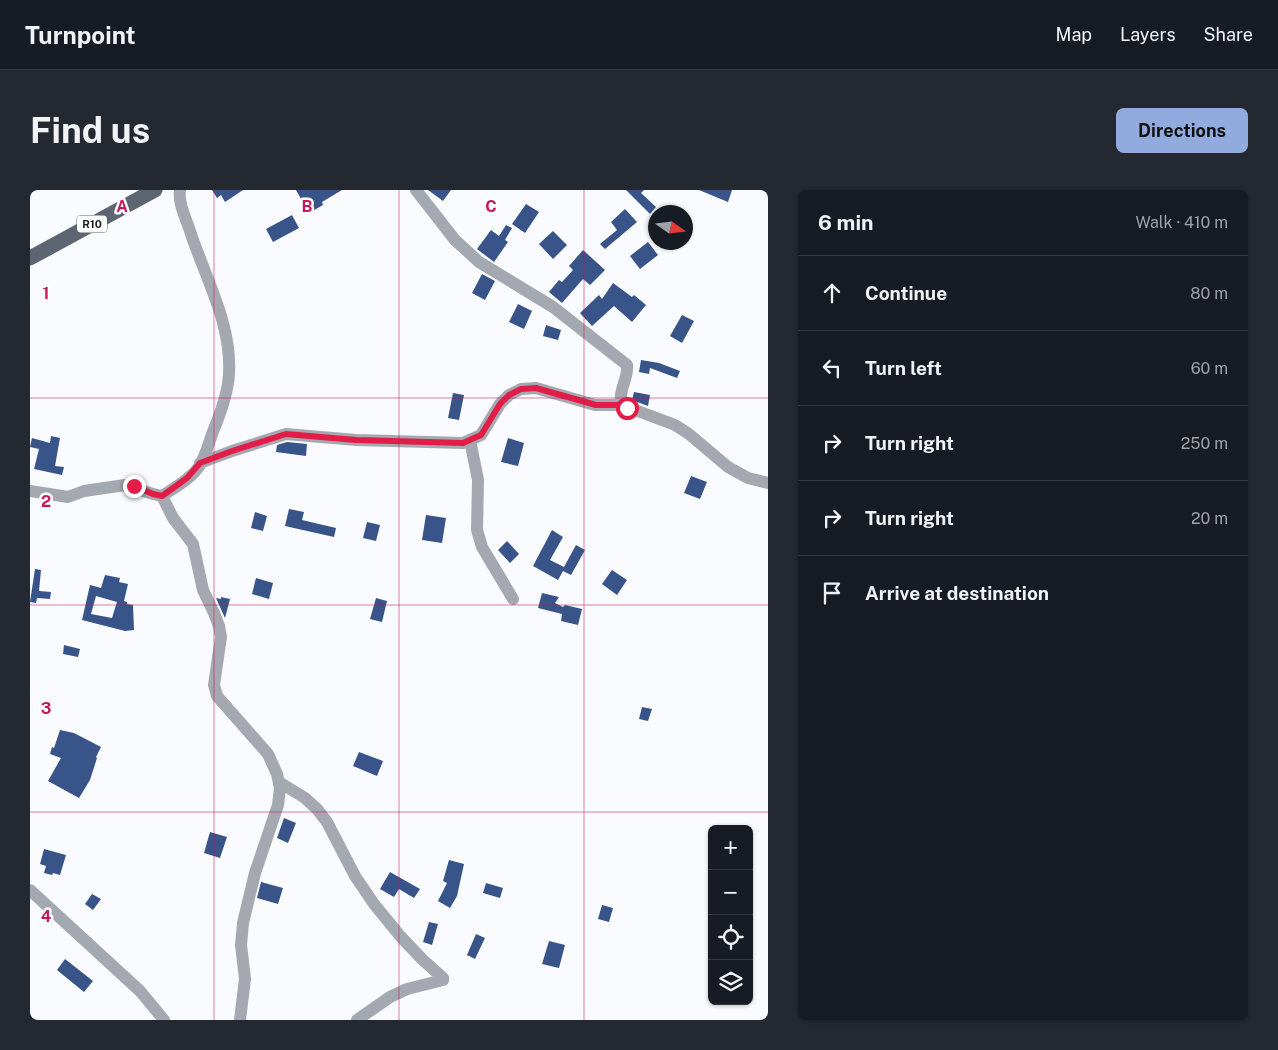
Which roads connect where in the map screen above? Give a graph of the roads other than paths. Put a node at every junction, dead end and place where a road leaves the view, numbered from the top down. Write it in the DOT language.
graph roads {
  1 [pos="155,190"];
  2 [pos="180,190"];
  3 [pos="416,190"];
  4 [pos="30,258"];
  5 [pos="622,405"];
  6 [pos="470,440"];
  7 [pos="200,463"];
  8 [pos="768,483"];
  9 [pos="30,491"];
  10 [pos="162,496"];
  11 [pos="513,599"];
  12 [pos="279,782"];
  13 [pos="30,890"];
  14 [pos="164,1020"];
  15 [pos="240,1020"];
  16 [pos="357,1020"];
  1 -- 4 [label="main road, R10"];
  2 -- 7 [label="street"];
  3 -- 5 [label="street"];
  5 -- 6 [label="street"];
  5 -- 8 [label="street"];
  6 -- 7 [label="street"];
  6 -- 11 [label="street"];
  7 -- 10 [label="street"];
  9 -- 10 [label="street"];
  10 -- 12 [label="street"];
  12 -- 15 [label="street"];
  12 -- 16 [label="street"];
  13 -- 14 [label="street"];
}
